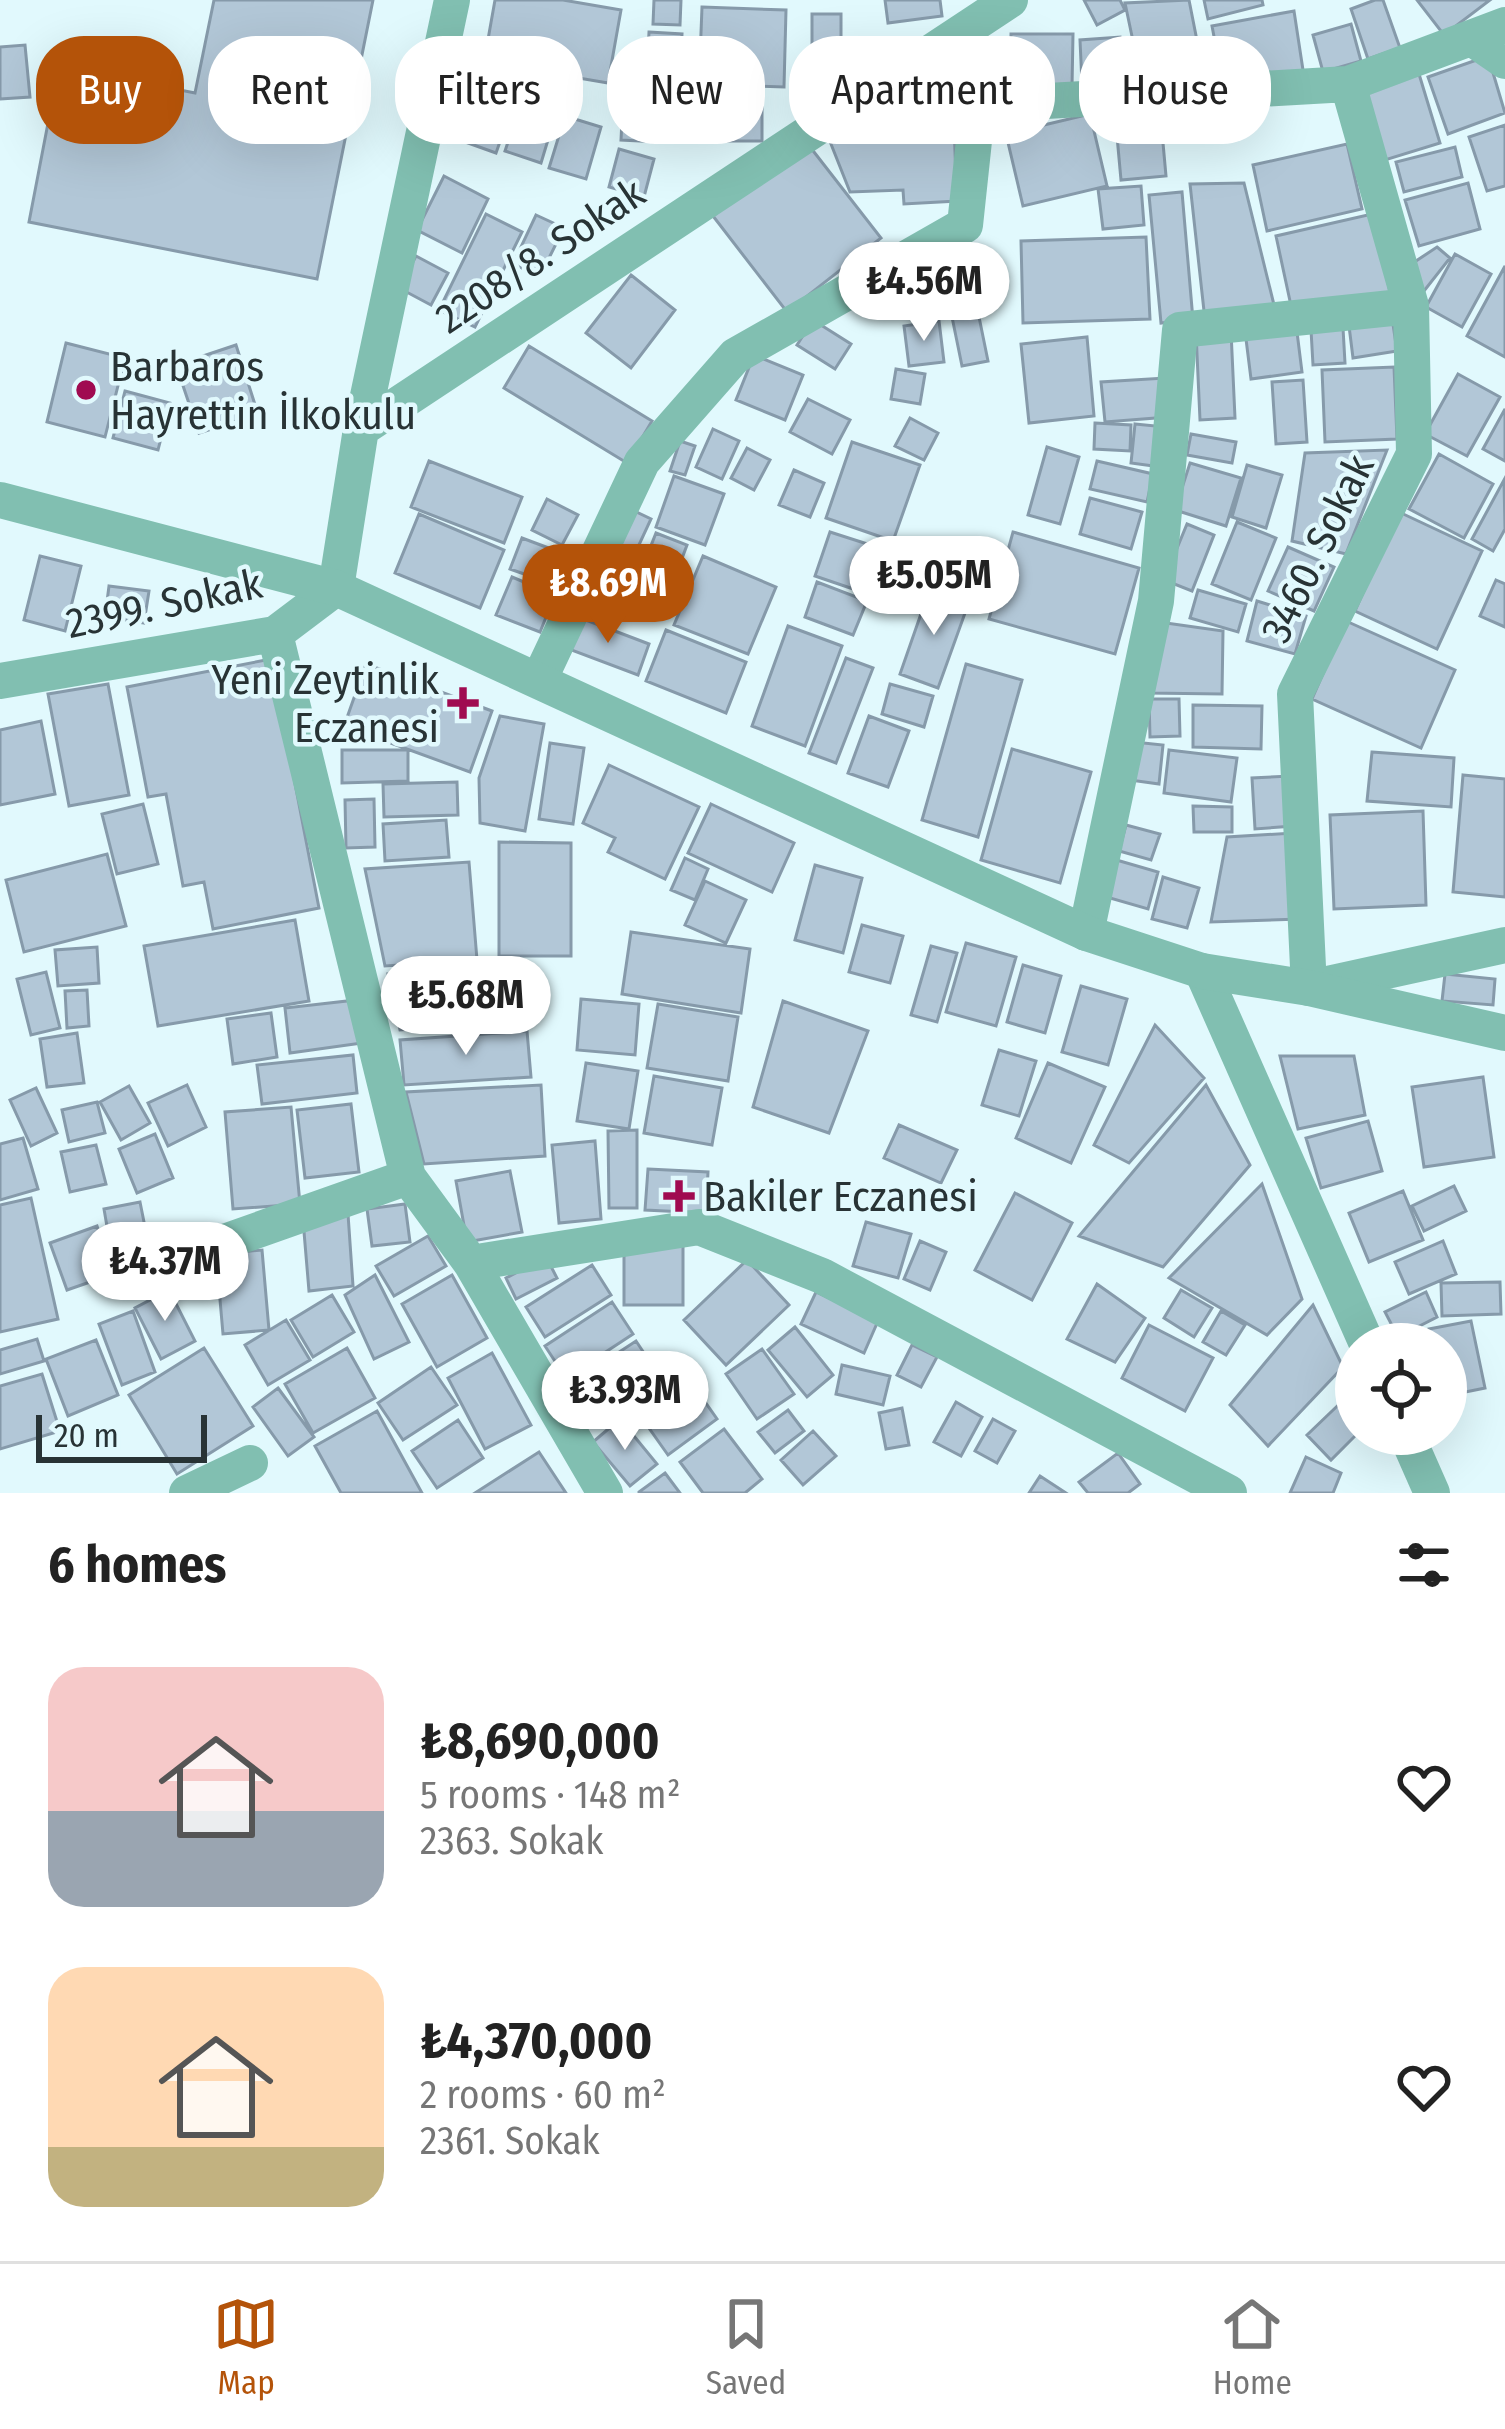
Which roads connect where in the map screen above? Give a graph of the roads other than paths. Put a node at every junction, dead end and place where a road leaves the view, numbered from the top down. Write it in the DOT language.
graph roads {
  1 [pos="452,0"];
  2 [pos="1010,0"];
  3 [pos="1489,32"];
  4 [pos="954,36"];
  5 [pos="1505,61"];
  6 [pos="1348,84"];
  7 [pos="1055,99"];
  8 [pos="789,143"];
  9 [pos="973,144"];
  10 [pos="1411,306"];
  11 [pos="361,429"];
  12 [pos="0,500"];
  13 [pos="336,588"];
  14 [pos="275,634"];
  15 [pos="540,678"];
  16 [pos="0,681"];
  17 [pos="1086,933"];
  18 [pos="1505,946"];
  19 [pos="1202,971"];
  20 [pos="1310,988"];
  21 [pos="1505,1033"];
  22 [pos="408,1177"];
  23 [pos="471,1263"];
  24 [pos="145,1270"];
  25 [pos="1357,1323"];
  26 [pos="1415,1455"];
  27 [pos="250,1463"];
  28 [pos="187,1493"];
  29 [pos="605,1493"];
  30 [pos="1229,1493"];
  31 [pos="1432,1493"];
  1 -- 11 [label="street"];
  2 -- 4 [label="street, 2208/8. Sokak"];
  3 -- 5 [label="street"];
  3 -- 6 [label="street"];
  6 -- 7 [label="street"];
  6 -- 10 [label="street, 3460. Sokak"];
  8 -- 11 [label="street, 2208/8. Sokak"];
  9 -- 15 [label="street"];
  10 -- 17 [label="street"];
  10 -- 20 [label="street, 3460. Sokak"];
  11 -- 13 [label="street"];
  12 -- 13 [label="street"];
  13 -- 14 [label="street, 2399. Sokak"];
  13 -- 15 [label="street"];
  14 -- 16 [label="street, 2399. Sokak"];
  14 -- 22 [label="street"];
  15 -- 17 [label="street"];
  17 -- 19 [label="street"];
  18 -- 20 [label="street"];
  19 -- 20 [label="street"];
  19 -- 25 [label="street"];
  20 -- 21 [label="street"];
  22 -- 23 [label="street"];
  22 -- 24 [label="street"];
  23 -- 29 [label="street"];
  23 -- 30 [label="street"];
  26 -- 31 [label="street"];
  27 -- 28 [label="street"];
}
